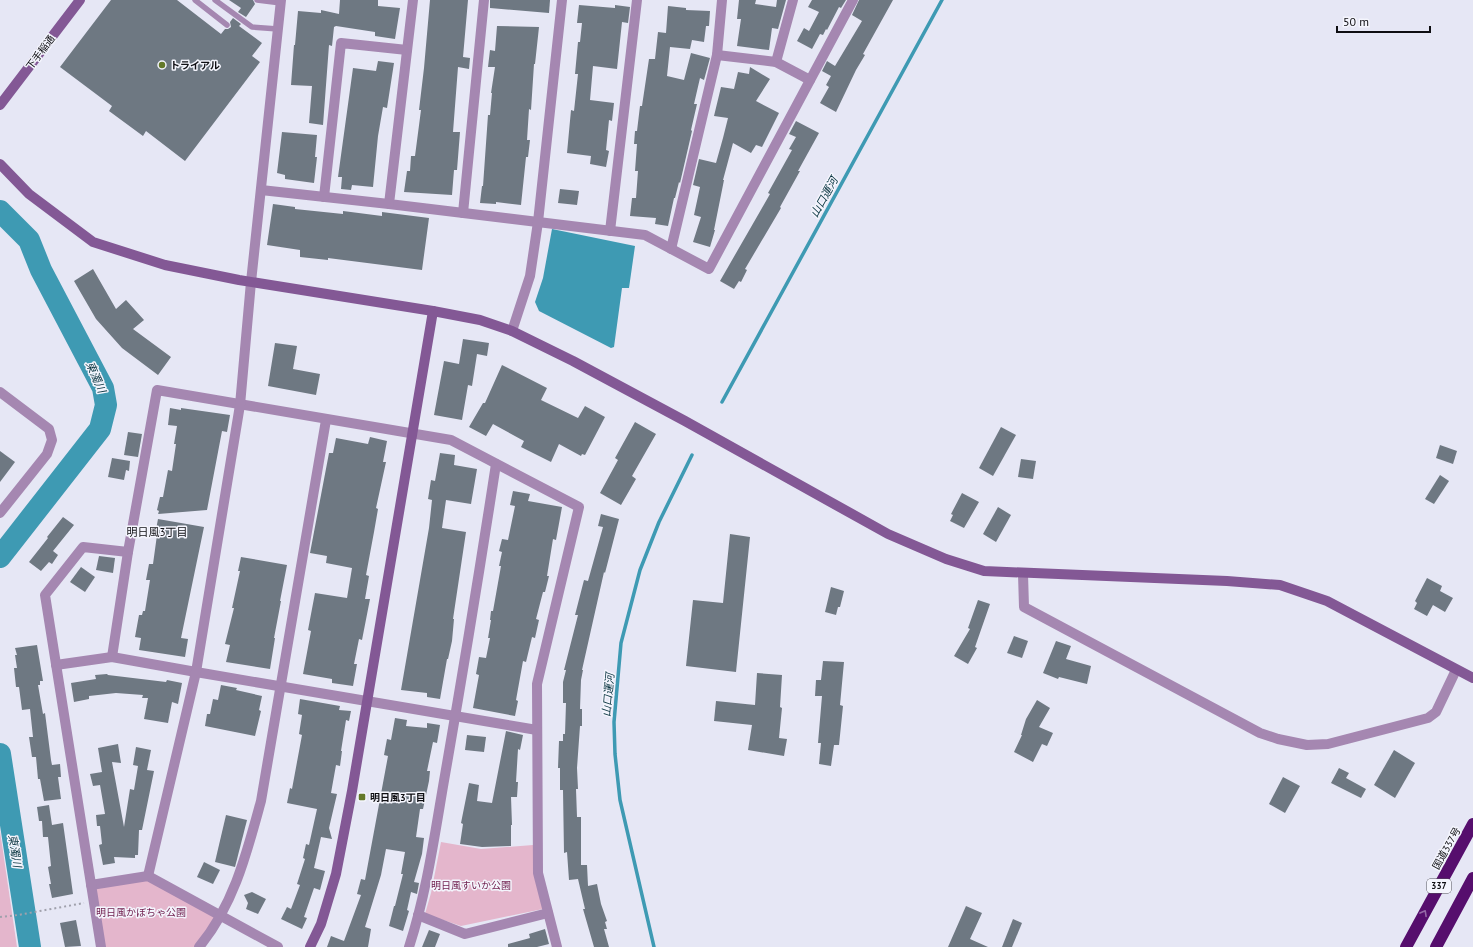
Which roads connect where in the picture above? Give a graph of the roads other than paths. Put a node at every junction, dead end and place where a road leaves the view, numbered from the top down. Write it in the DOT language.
graph roads {
  1 [pos="80,0"];
  2 [pos="215,0"];
  3 [pos="257,0"];
  4 [pos="413,0"];
  5 [pos="484,0"];
  6 [pos="562,0"];
  7 [pos="638,0"];
  8 [pos="722,0"];
  9 [pos="793,0"];
  10 [pos="853,0"];
  11 [pos="198,1"];
  12 [pos="268,1"];
  13 [pos="281,1"];
  14 [pos="228,25"];
  15 [pos="278,29"];
  16 [pos="407,50"];
  17 [pos="717,54"];
  18 [pos="776,62"];
  19 [pos="810,80"];
  20 [pos="0,105"];
  21 [pos="0,164"];
  22 [pos="261,190"];
  23 [pos="324,197"];
  24 [pos="389,204"];
  25 [pos="463,213"];
  26 [pos="538,222"];
  27 [pos="610,231"];
  28 [pos="671,249"];
  29 [pos="250,282"];
  30 [pos="433,311"];
  31 [pos="512,331"];
  32 [pos="0,392"];
  33 [pos="240,405"];
  34 [pos="326,420"];
  35 [pos="412,435"];
  36 [pos="496,464"];
  37 [pos="0,512"];
  38 [pos="128,552"];
  39 [pos="1023,574"];
  40 [pos="112,656"];
  41 [pos="56,665"];
  42 [pos="1456,670"];
  43 [pos="196,672"];
  44 [pos="1473,678"];
  45 [pos="281,687"];
  46 [pos="367,701"];
  47 [pos="456,715"];
  48 [pos="537,730"];
  49 [pos="1473,824"];
  50 [pos="148,876"];
  51 [pos="1473,878"];
  52 [pos="91,885"];
  53 [pos="548,912"];
  54 [pos="418,915"];
  55 [pos="222,916"];
  56 [pos="101,947"];
  57 [pos="199,947"];
  58 [pos="278,947"];
  59 [pos="310,947"];
  60 [pos="409,947"];
  61 [pos="557,947"];
  62 [pos="1406,947"];
  63 [pos="1436,947"];
  1 -- 20 [label="street, 下手稲通"];
  2 -- 15 [label="lane"];
  3 -- 12 [label="lane"];
  4 -- 16 [label="street"];
  5 -- 25 [label="street"];
  6 -- 26 [label="street"];
  7 -- 27 [label="street"];
  8 -- 17 [label="street"];
  9 -- 18 [label="street"];
  10 -- 19 [label="street"];
  11 -- 14 [label="lane"];
  12 -- 13 [label="lane"];
  13 -- 15 [label="street"];
  15 -- 22 [label="street"];
  16 -- 23 [label="street"];
  16 -- 24 [label="street"];
  17 -- 18 [label="street"];
  17 -- 28 [label="street"];
  18 -- 19 [label="street"];
  19 -- 28 [label="street"];
  21 -- 29 [label="street"];
  22 -- 23 [label="street"];
  22 -- 29 [label="street"];
  23 -- 24 [label="street"];
  24 -- 25 [label="street"];
  25 -- 26 [label="street"];
  26 -- 27 [label="street"];
  26 -- 31 [label="street"];
  27 -- 28 [label="street"];
  29 -- 30 [label="street"];
  29 -- 33 [label="street"];
  30 -- 31 [label="street"];
  30 -- 35 [label="street"];
  31 -- 39 [label="street"];
  32 -- 37 [label="street"];
  33 -- 34 [label="street"];
  33 -- 38 [label="street"];
  33 -- 43 [label="street"];
  34 -- 35 [label="street"];
  34 -- 45 [label="street"];
  35 -- 36 [label="street"];
  35 -- 46 [label="street"];
  36 -- 47 [label="street"];
  36 -- 48 [label="street"];
  38 -- 40 [label="street"];
  38 -- 41 [label="street"];
  39 -- 42 [label="street"];
  39 -- 42 [label="street"];
  40 -- 41 [label="street"];
  40 -- 43 [label="street"];
  41 -- 52 [label="street"];
  42 -- 44 [label="street"];
  43 -- 45 [label="street"];
  43 -- 50 [label="street"];
  45 -- 46 [label="street"];
  45 -- 55 [label="street"];
  46 -- 47 [label="street"];
  46 -- 59 [label="street"];
  47 -- 48 [label="street"];
  47 -- 54 [label="street"];
  48 -- 53 [label="street"];
  62 -- 49 [label="highway, 国道337号 / 337, one-way"];
  50 -- 52 [label="street"];
  50 -- 55 [label="street"];
  51 -- 63 [label="highway, 337"];
  52 -- 56 [label="street"];
  53 -- 54 [label="street"];
  53 -- 61 [label="street"];
  54 -- 60 [label="street"];
  55 -- 57 [label="street"];
  55 -- 58 [label="street"];
}
